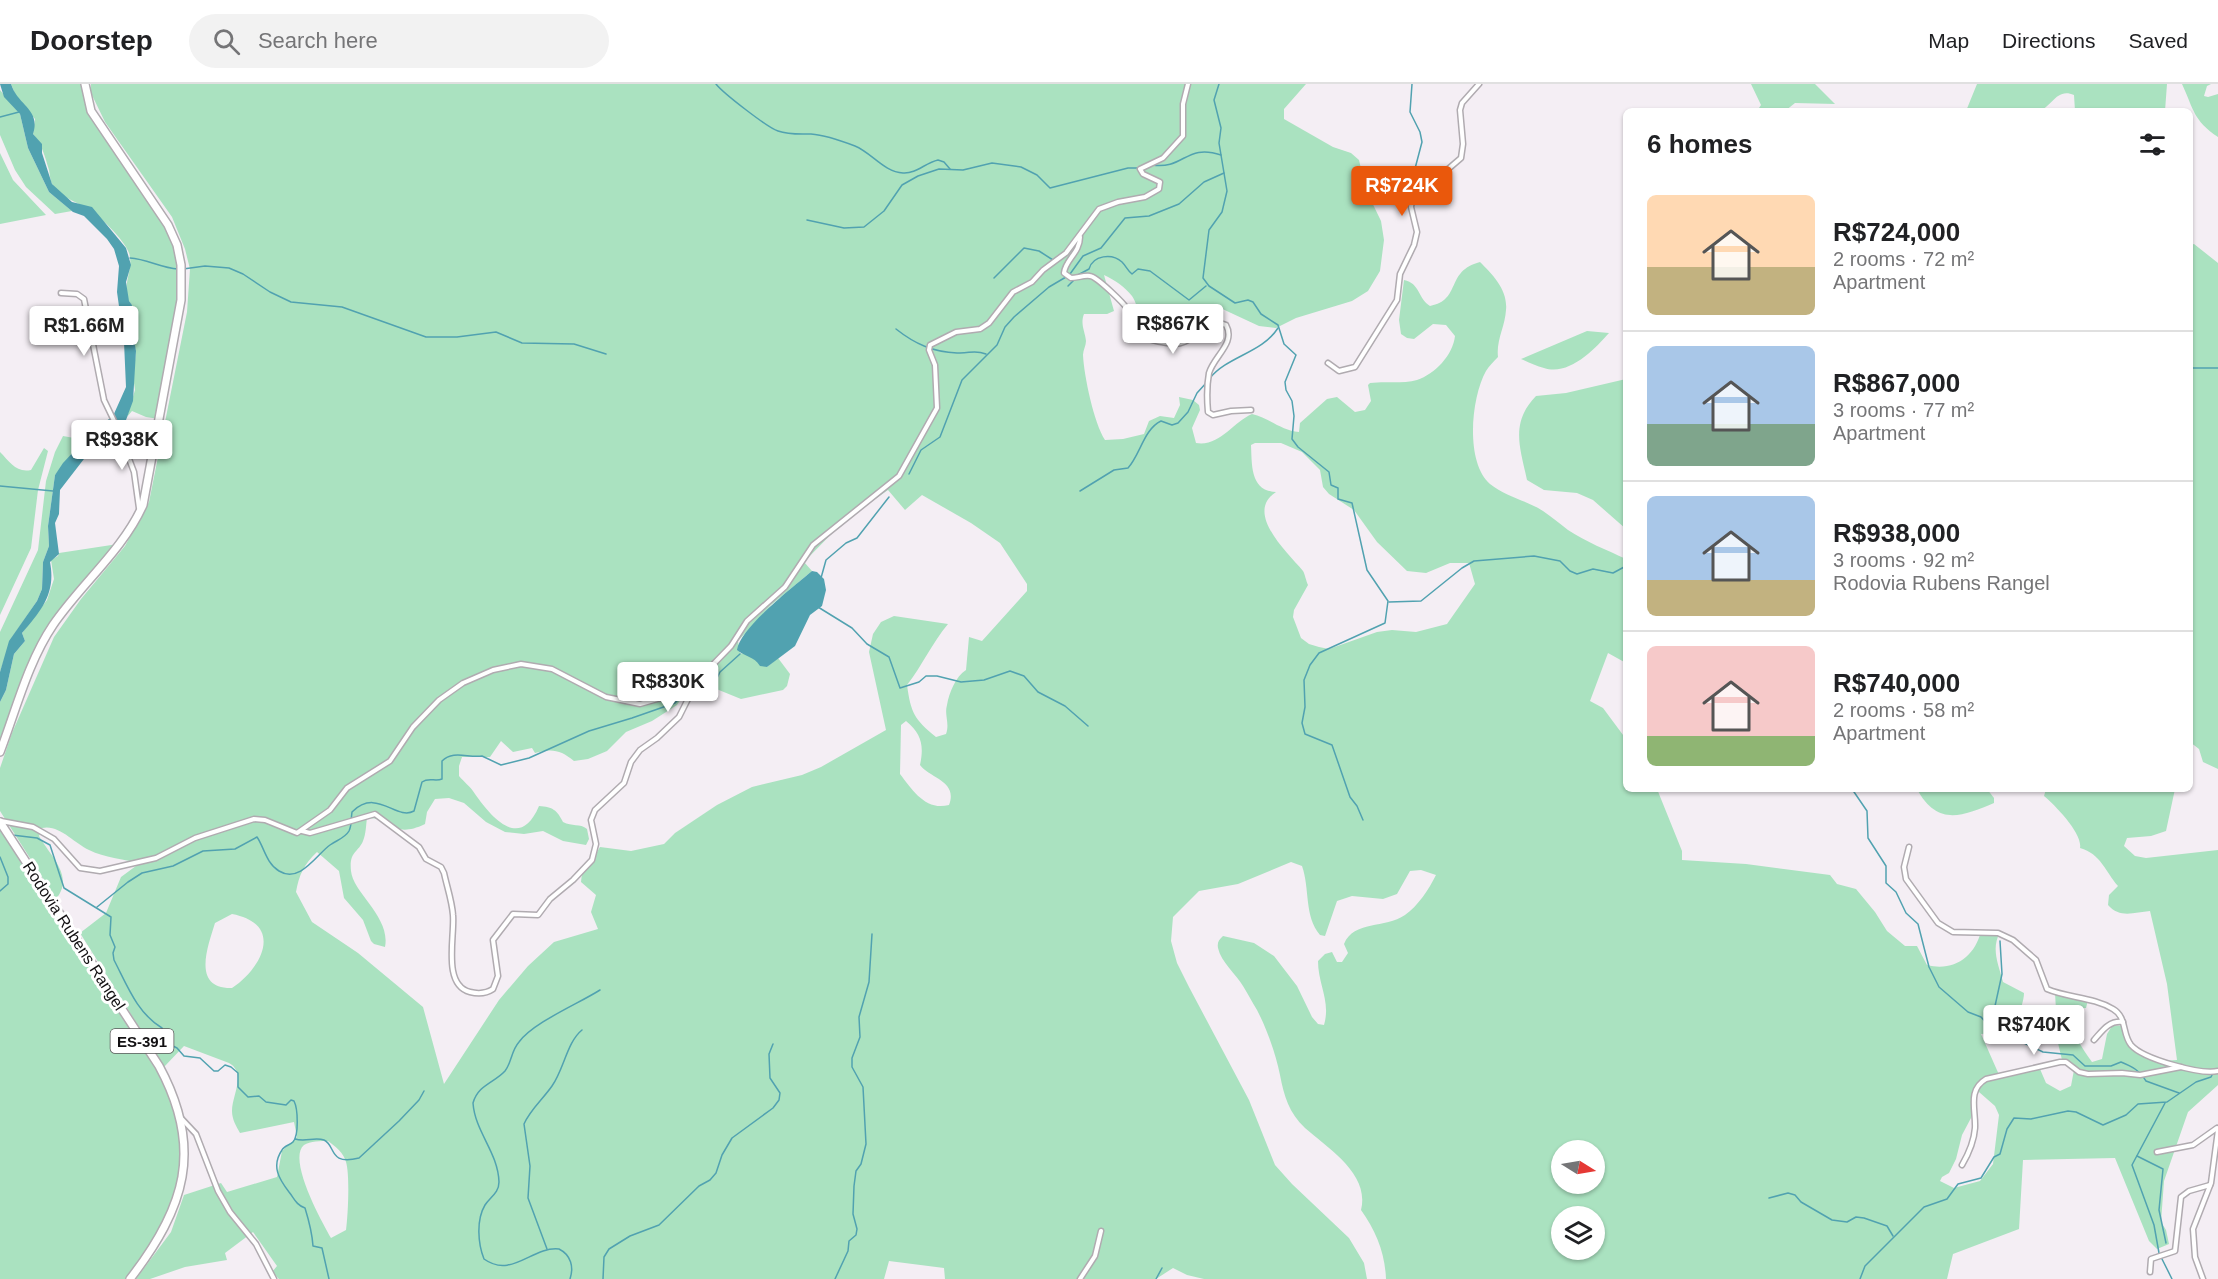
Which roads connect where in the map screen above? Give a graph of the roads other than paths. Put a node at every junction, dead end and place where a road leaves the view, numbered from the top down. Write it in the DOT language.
graph roads {
  1 [pos="84,84"];
  2 [pos="1188,84"];
  3 [pos="1479,84"];
  4 [pos="1080,236"];
  5 [pos="61,293"];
  6 [pos="1328,363"];
  7 [pos="1251,410"];
  8 [pos="140,513"];
  9 [pos="697,681"];
  10 [pos="0,752"];
  11 [pos="0,821"];
  12 [pos="302,831"];
  13 [pos="1908,847"];
  14 [pos="2124,1022"];
  15 [pos="2094,1040"];
  16 [pos="2185,1067"];
  17 [pos="2218,1071"];
  18 [pos="180,1117"];
  19 [pos="2218,1129"];
  20 [pos="2157,1152"];
  21 [pos="1962,1165"];
  22 [pos="2210,1185"];
  23 [pos="1101,1230"];
  24 [pos="2150,1272"];
  25 [pos="130,1279"];
  26 [pos="274,1279"];
  27 [pos="1080,1279"];
  28 [pos="2203,1279"];
  1 -- 8 [label="main road"];
  2 -- 4 [label="street"];
  3 -- 6 [label="street"];
  4 -- 7 [label="street"];
  4 -- 9 [label="street"];
  5 -- 8 [label="street"];
  8 -- 10 [label="main road"];
  9 -- 12 [label="street"];
  9 -- 12 [label="street"];
  11 -- 12 [label="street"];
  11 -- 18 [label="main road, Rodovia Rubens Rangel / ES-391"];
  13 -- 14 [label="street"];
  14 -- 15 [label="street"];
  14 -- 16 [label="street"];
  16 -- 17 [label="street"];
  16 -- 21 [label="street"];
  18 -- 25 [label="main road, Rodovia Rubens Rangel / ES-391"];
  18 -- 26 [label="street"];
  19 -- 20 [label="street"];
  19 -- 22 [label="street"];
  22 -- 24 [label="street"];
  22 -- 28 [label="street"];
  23 -- 27 [label="street"];
}
